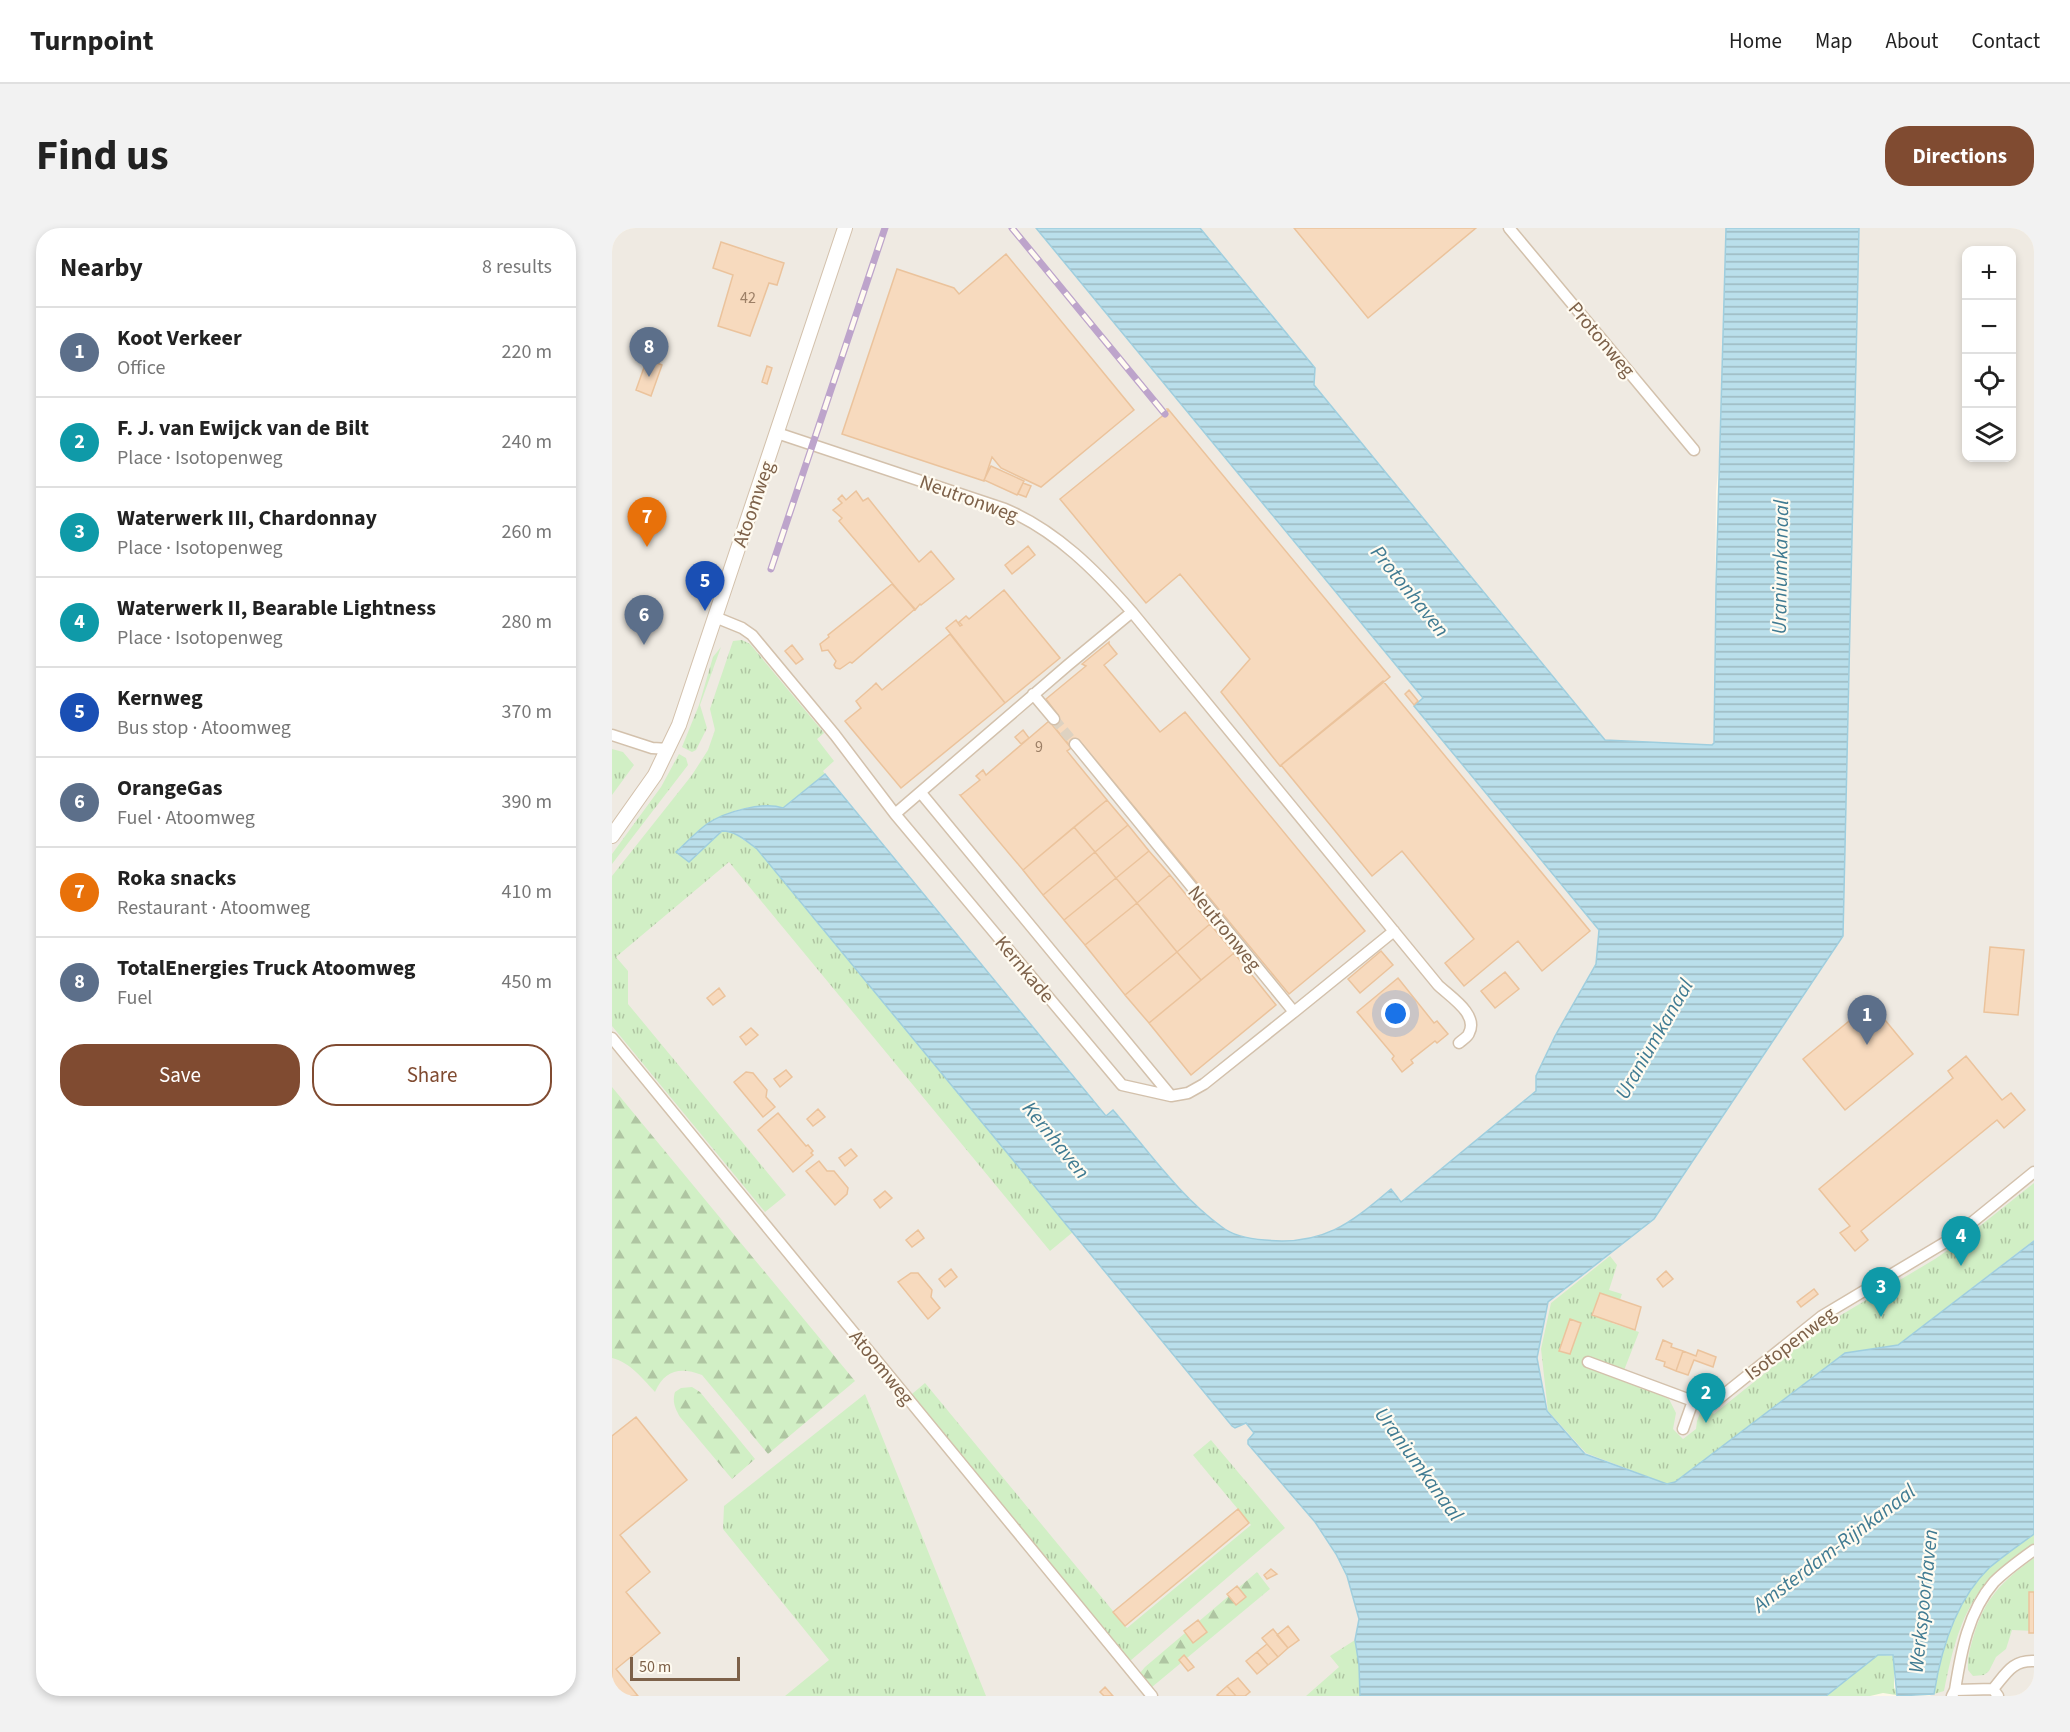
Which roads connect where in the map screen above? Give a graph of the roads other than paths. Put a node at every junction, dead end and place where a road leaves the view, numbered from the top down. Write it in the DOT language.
graph roads {
  1 [pos="845,228"];
  2 [pos="1509,228"];
  3 [pos="777,433"];
  4 [pos="1694,450"];
  5 [pos="1132,612"];
  6 [pos="715,617"];
  7 [pos="1033,694"];
  8 [pos="1054,719"];
  9 [pos="612,735"];
  10 [pos="1075,744"];
  11 [pos="669,749"];
  12 [pos="921,793"];
  13 [pos="895,814"];
  14 [pos="612,836"];
  15 [pos="1394,931"];
  16 [pos="1294,1012"];
  17 [pos="612,1038"];
  18 [pos="1459,1043"];
  19 [pos="1171,1096"];
  20 [pos="2034,1172"];
  21 [pos="1588,1362"];
  22 [pos="1693,1401"];
  23 [pos="1683,1429"];
  24 [pos="2034,1550"];
  25 [pos="2034,1660"];
  26 [pos="1996,1692"];
  27 [pos="1953,1693"];
  28 [pos="1152,1696"];
  1 -- 3 [label="street, Atoomweg"];
  2 -- 4 [label="street, Protonweg"];
  3 -- 5 [label="street, Neutronweg"];
  3 -- 6 [label="street, Atoomweg"];
  5 -- 7 [label="street"];
  5 -- 15 [label="street, Neutronweg"];
  6 -- 11 [label="street, Atoomweg"];
  6 -- 13 [label="street, Kernkade"];
  7 -- 8 [label="street"];
  7 -- 12 [label="street"];
  9 -- 11 [label="street"];
  10 -- 16 [label="street, Neutronweg"];
  11 -- 14 [label="street, Atoomweg"];
  12 -- 13 [label="street"];
  12 -- 19 [label="street, Kernkade"];
  13 -- 19 [label="street, Kernkade"];
  15 -- 16 [label="street"];
  15 -- 18 [label="street, Neutronweg"];
  16 -- 19 [label="street"];
  17 -- 28 [label="street, Atoomweg"];
  20 -- 22 [label="street, Isotopenweg"];
  21 -- 22 [label="street, Isotopenweg"];
  22 -- 23 [label="street"];
  24 -- 27 [label="street"];
  25 -- 26 [label="street"];
  26 -- 27 [label="street"];
}
